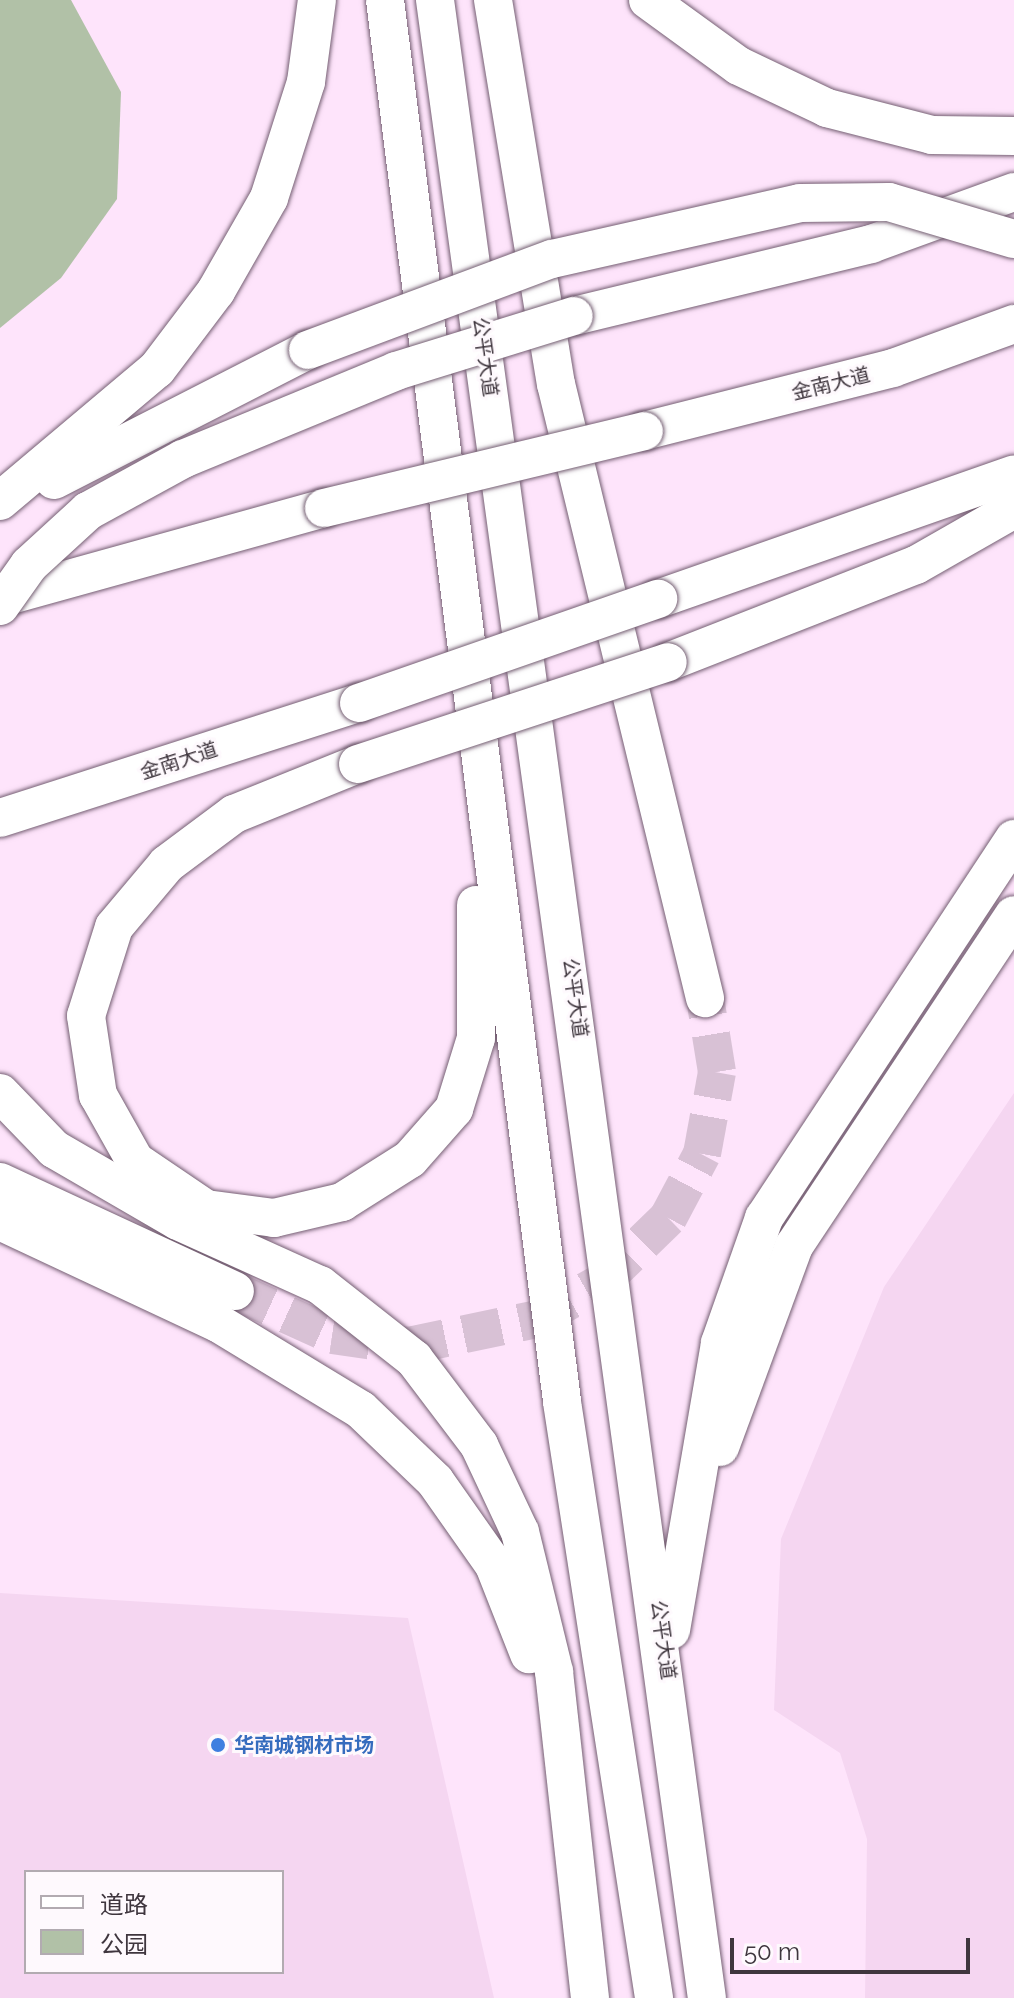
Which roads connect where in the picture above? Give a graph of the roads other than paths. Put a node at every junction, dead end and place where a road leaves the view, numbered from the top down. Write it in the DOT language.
graph roads {
  1 [pos="317,0"];
  2 [pos="385,0"];
  3 [pos="435,0"];
  4 [pos="493,0"];
  5 [pos="648,0"];
  6 [pos="1014,136"];
  7 [pos="1014,192"];
  8 [pos="1014,239"];
  9 [pos="1014,324"];
  10 [pos="1014,474"];
  11 [pos="0,501"];
  12 [pos="0,508"];
  13 [pos="1014,509"];
  14 [pos="0,598"];
  15 [pos="0,606"];
  16 [pos="476,746"];
  17 [pos="0,818"];
  18 [pos="1014,839"];
  19 [pos="1014,915"];
  20 [pos="705,998"];
  21 [pos="0,1093"];
  22 [pos="0,1182"];
  23 [pos="0,1221"];
  24 [pos="235,1291"];
  25 [pos="693,1521"];
  26 [pos="666,1660"];
  27 [pos="563,1780"];
  28 [pos="590,1998"];
  29 [pos="654,1998"];
  30 [pos="707,1998"];
  1 -- 11 [label="main road"];
  2 -- 16 [label="main road"];
  3 -- 26 [label="main road, 公平大道"];
  4 -- 20 [label="main road"];
  5 -- 6 [label="main road"];
  7 -- 15 [label="main road, bridge"];
  8 -- 12 [label="main road, bridge"];
  9 -- 14 [label="main road, 金南大道, bridge"];
  10 -- 17 [label="main road, 金南大道, bridge"];
  13 -- 16 [label="main road, bridge"];
  16 -- 29 [label="main road"];
  18 -- 25 [label="main road"];
  19 -- 25 [label="main road"];
  21 -- 27 [label="main road"];
  22 -- 24 [label="main road"];
  23 -- 27 [label="main road"];
  25 -- 26 [label="main road"];
  26 -- 30 [label="main road, 公平大道"];
  27 -- 28 [label="main road"];
}
